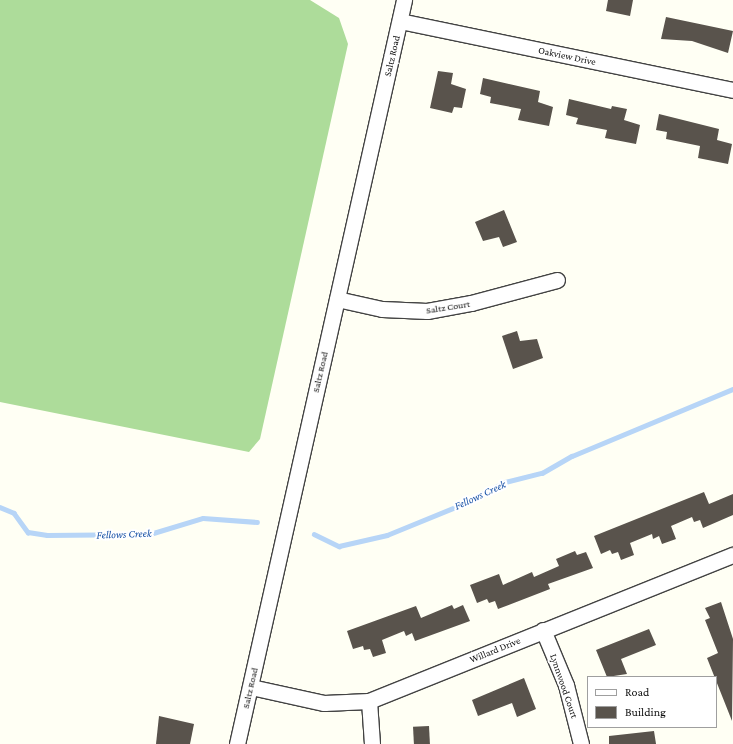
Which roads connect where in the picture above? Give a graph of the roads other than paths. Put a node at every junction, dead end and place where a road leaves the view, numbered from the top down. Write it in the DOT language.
graph roads {
  1 [pos="404,0"];
  2 [pos="400,21"];
  3 [pos="733,90"];
  4 [pos="557,280"];
  5 [pos="337,299"];
  6 [pos="733,555"];
  7 [pos="543,630"];
  8 [pos="250,687"];
  9 [pos="369,701"];
  10 [pos="237,744"];
  11 [pos="372,744"];
  12 [pos="581,744"];
  1 -- 2 [label="street, Saltz Road"];
  2 -- 3 [label="street, Oakview Drive"];
  2 -- 5 [label="street, Saltz Road"];
  4 -- 5 [label="street, Saltz Court"];
  5 -- 8 [label="street, Saltz Road"];
  6 -- 7 [label="street, Willard Drive"];
  7 -- 9 [label="street, Willard Drive"];
  7 -- 12 [label="street, Lynnwood Court"];
  8 -- 9 [label="street, Willard Drive"];
  8 -- 10 [label="street, Saltz Road"];
  9 -- 11 [label="street"];
}
